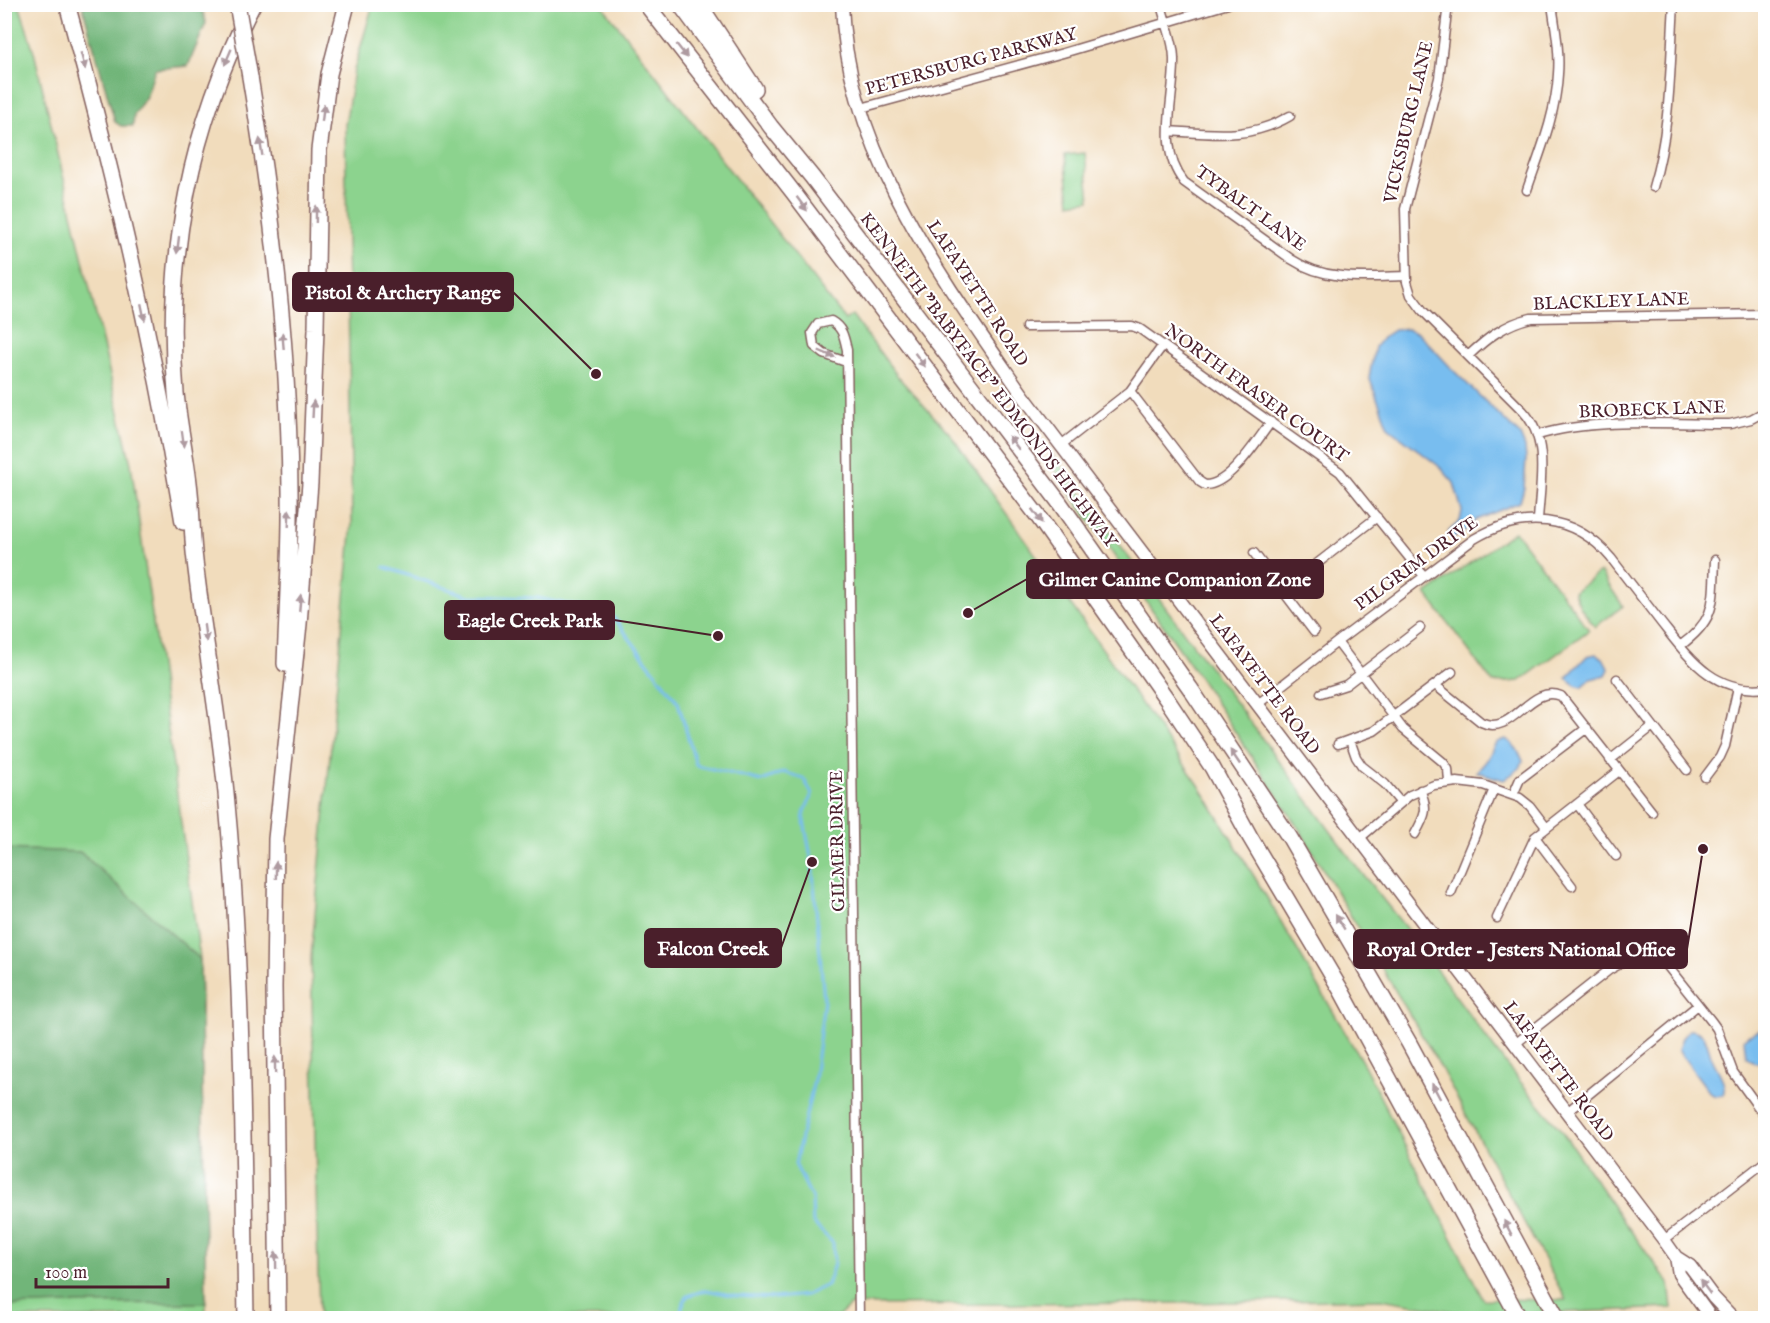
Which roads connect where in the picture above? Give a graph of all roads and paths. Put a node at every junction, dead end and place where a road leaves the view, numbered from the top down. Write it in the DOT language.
graph roads {
  1 [pos="67,4"];
  2 [pos="237,4"];
  3 [pos="253,4"];
  4 [pos="347,4"];
  5 [pos="646,4"];
  6 [pos="681,4"];
  7 [pos="699,4"];
  8 [pos="842,4"];
  9 [pos="1161,4"];
  10 [pos="1228,4"];
  11 [pos="1448,4"];
  12 [pos="1552,4"];
  13 [pos="1674,4"];
  14 [pos="1166,22"];
  15 [pos="861,108"];
  16 [pos="1290,116"];
  17 [pos="1169,130"];
  18 [pos="812,177"];
  19 [pos="1653,187"];
  20 [pos="1527,190"];
  21 [pos="1406,276"];
  22 [pos="1766,314"];
  23 [pos="1026,327"];
  24 [pos="1163,345"];
  25 [pos="1468,356"];
  26 [pos="846,362"];
  27 [pos="1130,391"];
  28 [pos="1766,411"];
  29 [pos="1271,422"];
  30 [pos="1538,435"];
  31 [pos="1061,445"];
  32 [pos="1377,517"];
  33 [pos="1538,520"];
  34 [pos="194,550"];
  35 [pos="1254,554"];
  36 [pos="1715,560"];
  37 [pos="1424,576"];
  38 [pos="1283,590"];
  39 [pos="1420,628"];
  40 [pos="1314,632"];
  41 [pos="1337,642"];
  42 [pos="1680,646"];
  43 [pos="1452,672"];
  44 [pos="1361,674"];
  45 [pos="1617,679"];
  46 [pos="1435,685"];
  47 [pos="1737,687"];
  48 [pos="1766,688"];
  49 [pos="1321,693"];
  50 [pos="1258,704"];
  51 [pos="1393,717"];
  52 [pos="1653,726"];
  53 [pos="1587,728"];
  54 [pos="1350,740"];
  55 [pos="1338,744"];
  56 [pos="1610,760"];
  57 [pos="1687,770"];
  58 [pos="1619,771"];
  59 [pos="1705,777"];
  60 [pos="1449,782"];
  61 [pos="280,787"];
  62 [pos="1494,789"];
  63 [pos="1420,790"];
  64 [pos="1513,795"];
  65 [pos="1400,802"];
  66 [pos="1577,804"];
  67 [pos="1652,812"];
  68 [pos="1546,827"];
  69 [pos="1415,834"];
  70 [pos="1535,837"];
  71 [pos="1359,838"];
  72 [pos="1616,856"];
  73 [pos="1572,886"];
  74 [pos="1451,893"];
  75 [pos="1497,918"];
  76 [pos="1698,1005"];
  77 [pos="1515,1044"];
  78 [pos="1567,1112"];
  79 [pos="1766,1118"];
  80 [pos="1766,1161"];
  81 [pos="1664,1240"];
  82 [pos="1676,1257"];
  83 [pos="246,1318"];
  84 [pos="278,1318"];
  85 [pos="859,1318"];
  86 [pos="1519,1318"];
  87 [pos="1557,1318"];
  88 [pos="1711,1318"];
  89 [pos="1733,1318"];
  1 -- 34 [label="highway, one-way"];
  61 -- 2 [label="highway, one-way, bridge"];
  3 -- 34 [label="highway, one-way"];
  61 -- 4 [label="highway, one-way"];
  5 -- 86 [label="highway, one-way"];
  6 -- 18 [label="highway, KENNETH \"BABYFACE\" EDMONDS HIGHWAY"];
  7 -- 18 [label="highway"];
  8 -- 15 [label="main road, LAFAYETTE ROAD"];
  9 -- 14 [label="street, TYBALT LANE"];
  10 -- 14 [label="street, PETERSBURG PARKWAY"];
  11 -- 21 [label="street, VICKSBURG LANE"];
  12 -- 20 [label="street"];
  13 -- 19 [label="street"];
  14 -- 15 [label="street, PETERSBURG PARKWAY"];
  14 -- 17 [label="street, TYBALT LANE"];
  15 -- 31 [label="main road, LAFAYETTE ROAD"];
  16 -- 17 [label="street"];
  17 -- 21 [label="street, TYBALT LANE"];
  87 -- 18 [label="highway, KENNETH \"BABYFACE\" EDMONDS HIGHWAY, one-way"];
  21 -- 25 [label="street, VICKSBURG LANE"];
  22 -- 25 [label="street, BLACKLEY LANE"];
  23 -- 24 [label="street, NORTH FRASER COURT"];
  24 -- 27 [label="street"];
  24 -- 29 [label="street, NORTH FRASER COURT"];
  25 -- 30 [label="street, VICKSBURG LANE"];
  26 -- 26 [label="street, GILMER DRIVE, one-way"];
  26 -- 85 [label="street, GILMER DRIVE"];
  27 -- 29 [label="street"];
  27 -- 31 [label="street"];
  28 -- 30 [label="street, BROBECK LANE"];
  29 -- 32 [label="street, NORTH FRASER COURT"];
  30 -- 33 [label="street, VICKSBURG LANE"];
  31 -- 50 [label="main road, LAFAYETTE ROAD"];
  32 -- 37 [label="street, NORTH FRASER COURT"];
  32 -- 38 [label="street"];
  33 -- 37 [label="street, PILGRIM DRIVE"];
  33 -- 42 [label="street, PILGRIM DRIVE"];
  34 -- 83 [label="highway, one-way"];
  35 -- 38 [label="street"];
  36 -- 42 [label="street"];
  37 -- 41 [label="street, PILGRIM DRIVE"];
  38 -- 40 [label="street"];
  39 -- 44 [label="street"];
  41 -- 44 [label="street"];
  41 -- 50 [label="street, PILGRIM DRIVE"];
  42 -- 47 [label="street, PILGRIM DRIVE"];
  43 -- 46 [label="street"];
  44 -- 49 [label="street"];
  44 -- 51 [label="street"];
  45 -- 52 [label="street"];
  46 -- 51 [label="street"];
  46 -- 53 [label="street"];
  47 -- 48 [label="street, PILGRIM DRIVE"];
  47 -- 59 [label="street"];
  50 -- 71 [label="main road, LAFAYETTE ROAD"];
  51 -- 54 [label="street"];
  51 -- 60 [label="street"];
  52 -- 56 [label="street"];
  52 -- 57 [label="street"];
  53 -- 56 [label="street"];
  53 -- 64 [label="street"];
  54 -- 55 [label="street"];
  54 -- 65 [label="street"];
  56 -- 58 [label="street"];
  58 -- 66 [label="street"];
  58 -- 67 [label="street"];
  60 -- 62 [label="street"];
  60 -- 63 [label="street"];
  84 -- 61 [label="highway, one-way"];
  62 -- 64 [label="street"];
  62 -- 74 [label="street"];
  63 -- 65 [label="street"];
  63 -- 69 [label="street"];
  64 -- 68 [label="street"];
  65 -- 71 [label="street"];
  66 -- 68 [label="street"];
  66 -- 72 [label="street"];
  68 -- 70 [label="street"];
  70 -- 73 [label="street"];
  70 -- 75 [label="street"];
  71 -- 77 [label="main road, LAFAYETTE ROAD"];
  76 -- 77 [label="street"];
  76 -- 78 [label="street"];
  76 -- 79 [label="street"];
  77 -- 78 [label="main road, LAFAYETTE ROAD"];
  78 -- 81 [label="main road, LAFAYETTE ROAD"];
  80 -- 81 [label="street"];
  81 -- 82 [label="main road, LAFAYETTE ROAD"];
  82 -- 88 [label="main road, LAFAYETTE ROAD"];
  89 -- 82 [label="main road, LAFAYETTE ROAD, one-way"];
}
